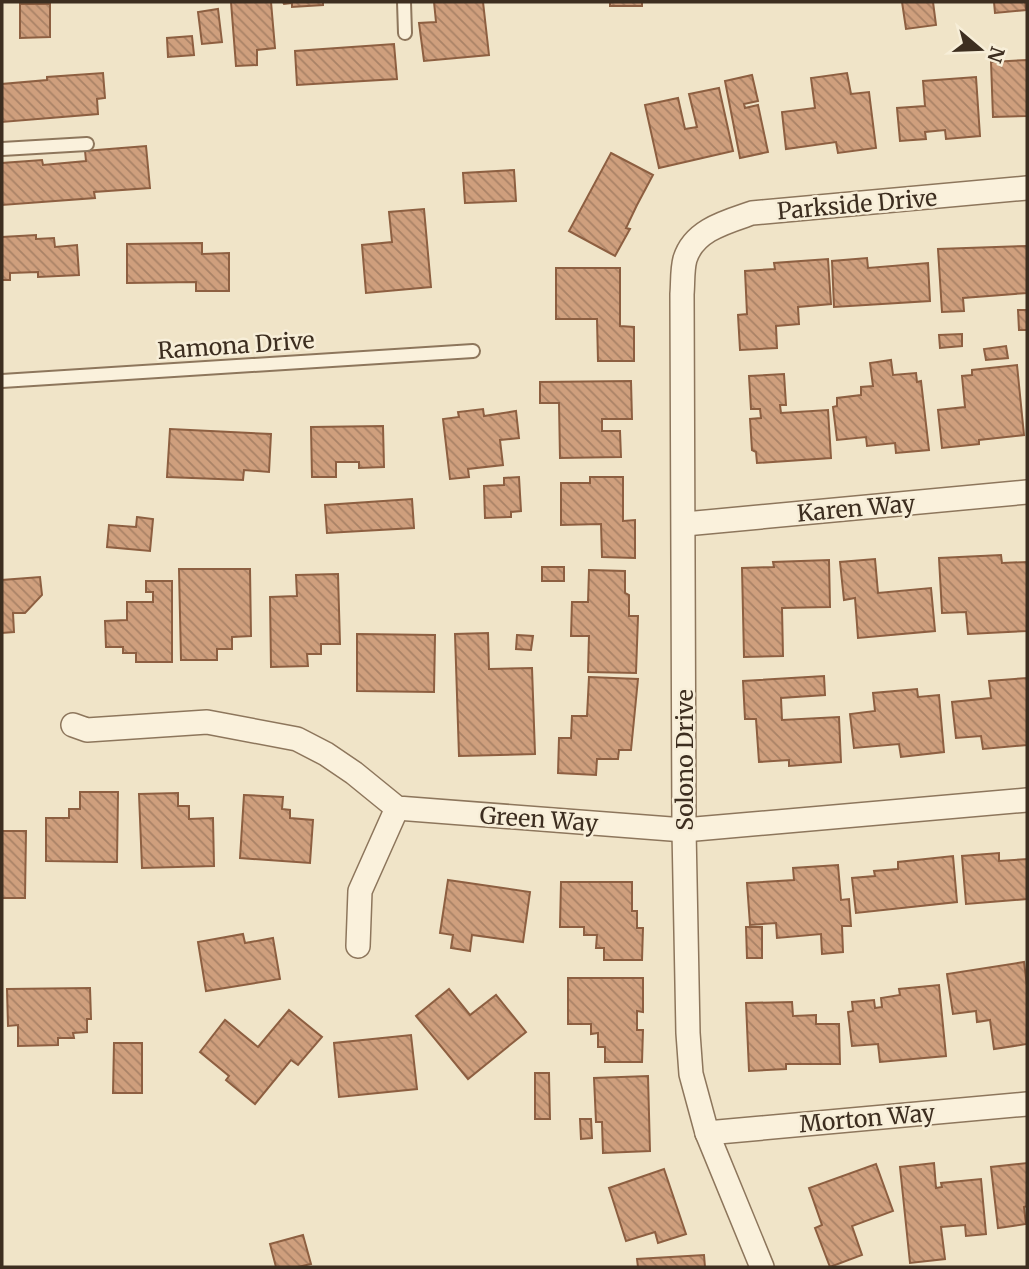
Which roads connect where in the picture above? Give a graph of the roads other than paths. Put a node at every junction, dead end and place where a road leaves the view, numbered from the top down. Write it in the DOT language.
graph roads {
  1 [pos="404,2"];
  2 [pos="405,33"];
  3 [pos="87,144"];
  4 [pos="2,149"];
  5 [pos="1027,188"];
  6 [pos="693,242"];
  7 [pos="473,351"];
  8 [pos="2,382"];
  9 [pos="1027,492"];
  10 [pos="685,524"];
  11 [pos="73,725"];
  12 [pos="1027,800"];
  13 [pos="397,808"];
  14 [pos="684,830"];
  15 [pos="358,946"];
  16 [pos="1027,1104"];
  17 [pos="707,1133"];
  18 [pos="762,1267"];
  1 -- 2 [label="lane"];
  3 -- 4 [label="lane"];
  5 -- 6 [label="street, Parkside Drive"];
  6 -- 10 [label="street, Solono Drive"];
  7 -- 8 [label="lane, Ramona Drive"];
  9 -- 10 [label="street, Karen Way"];
  10 -- 14 [label="street, Solono Drive"];
  11 -- 13 [label="street"];
  12 -- 14 [label="street, Green Way"];
  13 -- 14 [label="street, Green Way"];
  13 -- 15 [label="street"];
  14 -- 17 [label="street, Solono Drive"];
  16 -- 17 [label="street, Morton Way"];
  17 -- 18 [label="street, Solono Drive"];
}
